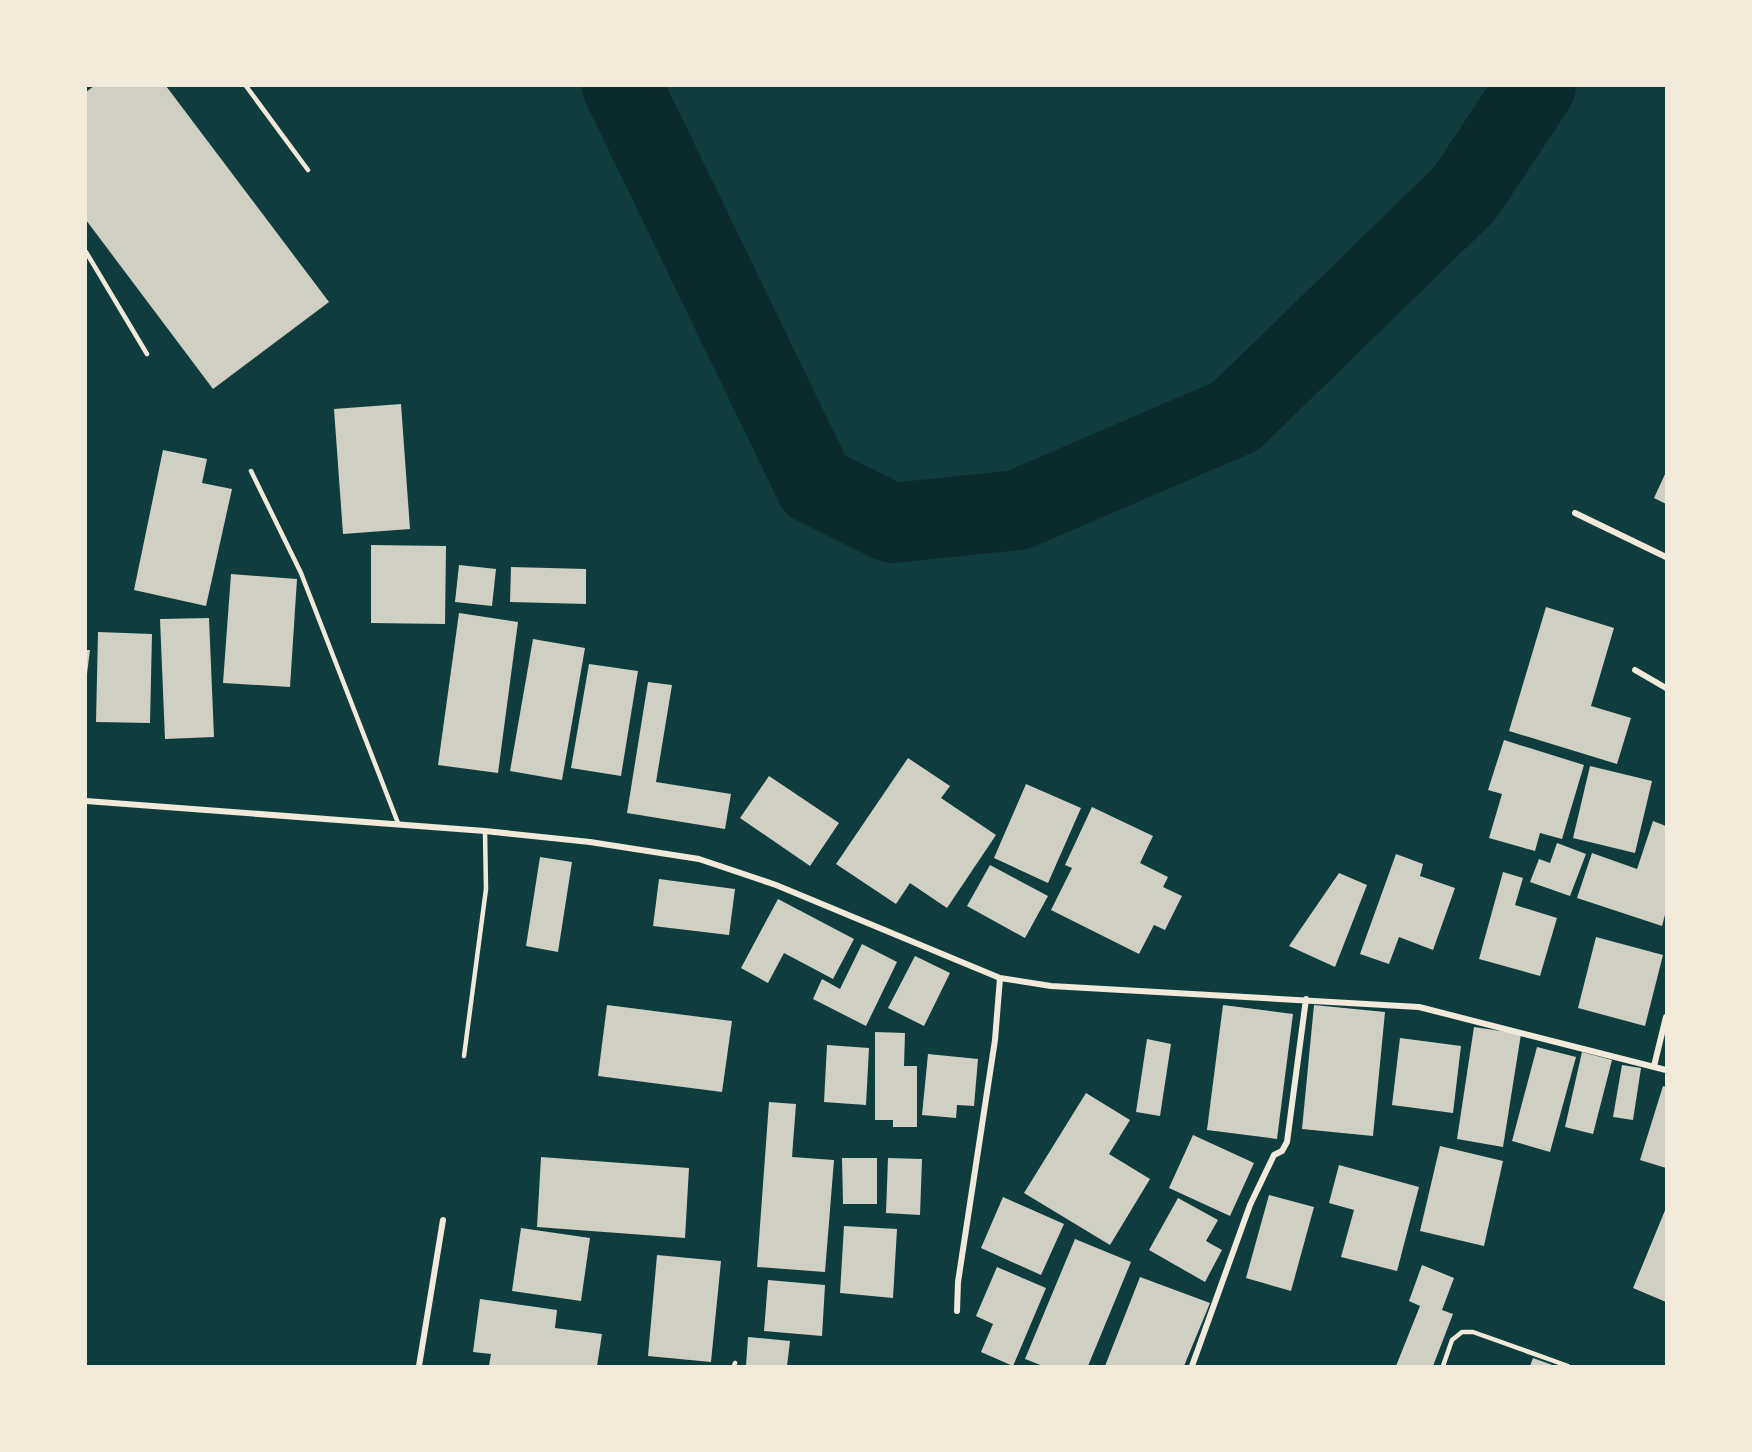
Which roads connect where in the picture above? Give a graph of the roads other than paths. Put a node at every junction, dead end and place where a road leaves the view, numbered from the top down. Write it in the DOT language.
graph roads {
  1 [pos="246,86"];
  2 [pos="308,170"];
  3 [pos="86,252"];
  4 [pos="147,354"];
  5 [pos="251,471"];
  6 [pos="1575,513"];
  7 [pos="1666,557"];
  8 [pos="1635,670"];
  9 [pos="1666,688"];
  10 [pos="86,801"];
  11 [pos="398,823"];
  12 [pos="485,831"];
  13 [pos="1000,978"];
  14 [pos="1306,999"];
  15 [pos="1666,1017"];
  16 [pos="464,1056"];
  17 [pos="1654,1066"];
  18 [pos="1666,1070"];
  19 [pos="443,1220"];
  20 [pos="957,1311"];
  21 [pos="419,1366"];
  22 [pos="1192,1366"];
  23 [pos="1443,1366"];
  24 [pos="1568,1366"];
  1 -- 2 [label="lane"];
  3 -- 4 [label="lane"];
  5 -- 11 [label="lane"];
  6 -- 7 [label="street"];
  8 -- 9 [label="street"];
  10 -- 11 [label="street"];
  11 -- 12 [label="street"];
  12 -- 13 [label="street"];
  12 -- 16 [label="lane"];
  13 -- 14 [label="street"];
  13 -- 20 [label="street"];
  14 -- 17 [label="street"];
  14 -- 22 [label="street"];
  15 -- 17 [label="street"];
  17 -- 18 [label="street"];
  19 -- 21 [label="street"];
  23 -- 24 [label="lane"];
}
